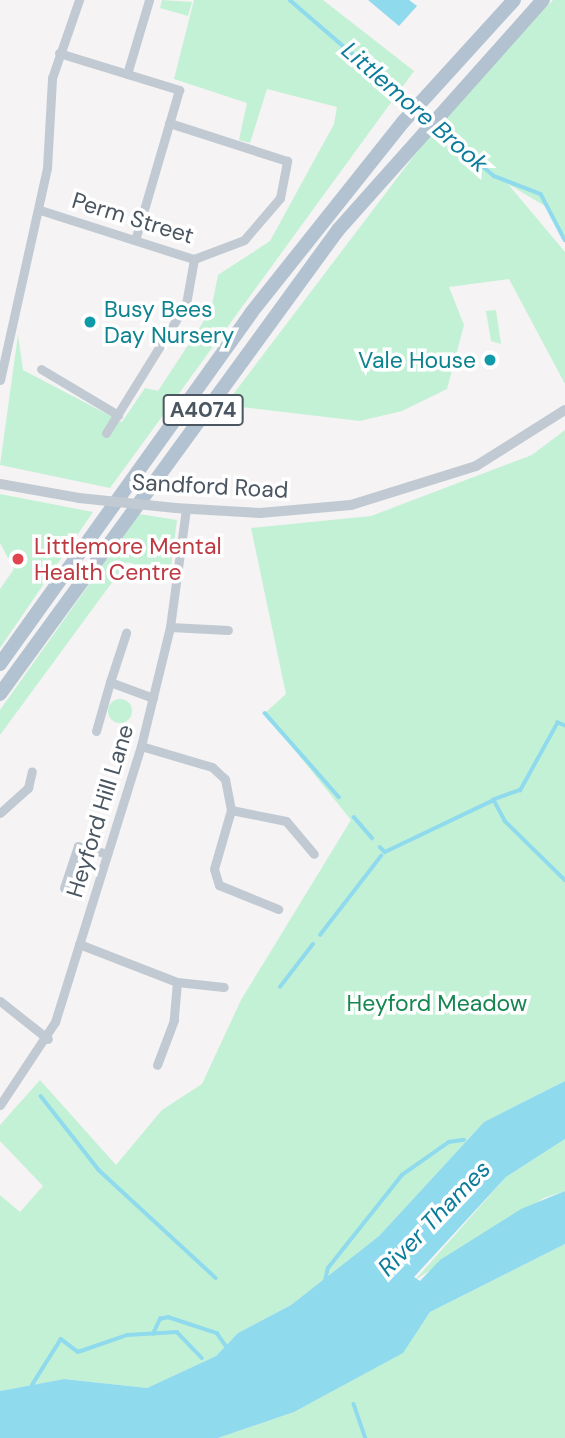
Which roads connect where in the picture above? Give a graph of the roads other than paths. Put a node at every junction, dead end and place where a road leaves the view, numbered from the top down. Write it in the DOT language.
graph roads {
  1 [pos="79,0"];
  2 [pos="149,0"];
  3 [pos="514,0"];
  4 [pos="543,0"];
  5 [pos="59,53"];
  6 [pos="127,74"];
  7 [pos="169,123"];
  8 [pos="40,209"];
  9 [pos="135,240"];
  10 [pos="194,259"];
  11 [pos="41,369"];
  12 [pos="0,380"];
  13 [pos="565,410"];
  14 [pos="118,415"];
  15 [pos="106,433"];
  16 [pos="0,484"];
  17 [pos="181,508"];
  18 [pos="170,626"];
  19 [pos="228,630"];
  20 [pos="125,633"];
  21 [pos="0,664"];
  22 [pos="110,682"];
  23 [pos="0,694"];
  24 [pos="153,698"];
  25 [pos="96,731"];
  26 [pos="141,746"];
  27 [pos="32,771"];
  28 [pos="231,810"];
  29 [pos="0,813"];
  30 [pos="107,854"];
  31 [pos="314,854"];
  32 [pos="64,888"];
  33 [pos="278,909"];
  34 [pos="79,944"];
  35 [pos="177,982"];
  36 [pos="224,987"];
  37 [pos="0,1001"];
  38 [pos="47,1038"];
  39 [pos="157,1065"];
  40 [pos="0,1105"];
  1 -- 5 [label="street"];
  2 -- 6 [label="street"];
  3 -- 21 [label="main road, A4074"];
  4 -- 23 [label="main road, A4074"];
  5 -- 6 [label="street"];
  5 -- 8 [label="street"];
  6 -- 7 [label="street"];
  7 -- 9 [label="street"];
  7 -- 10 [label="street, Perm Street"];
  8 -- 9 [label="street, Perm Street"];
  8 -- 12 [label="street"];
  9 -- 10 [label="street, Perm Street"];
  10 -- 14 [label="street"];
  11 -- 14 [label="street"];
  13 -- 17 [label="street, Sandford Road"];
  14 -- 15 [label="street"];
  16 -- 17 [label="street, Sandford Road, bridge"];
  17 -- 18 [label="street, Heyford Hill Lane"];
  18 -- 19 [label="street"];
  18 -- 24 [label="street, Heyford Hill Lane"];
  20 -- 22 [label="street"];
  22 -- 24 [label="street"];
  22 -- 25 [label="street"];
  24 -- 26 [label="street, Heyford Hill Lane"];
  26 -- 28 [label="street"];
  26 -- 30 [label="street, Heyford Hill Lane"];
  27 -- 29 [label="street"];
  28 -- 31 [label="street"];
  28 -- 33 [label="street"];
  30 -- 32 [label="street"];
  30 -- 34 [label="street, Heyford Hill Lane"];
  34 -- 35 [label="street"];
  34 -- 38 [label="street, Heyford Hill Lane"];
  35 -- 36 [label="street"];
  35 -- 39 [label="street"];
  37 -- 38 [label="street"];
  38 -- 40 [label="street, Heyford Hill Lane"];
}
